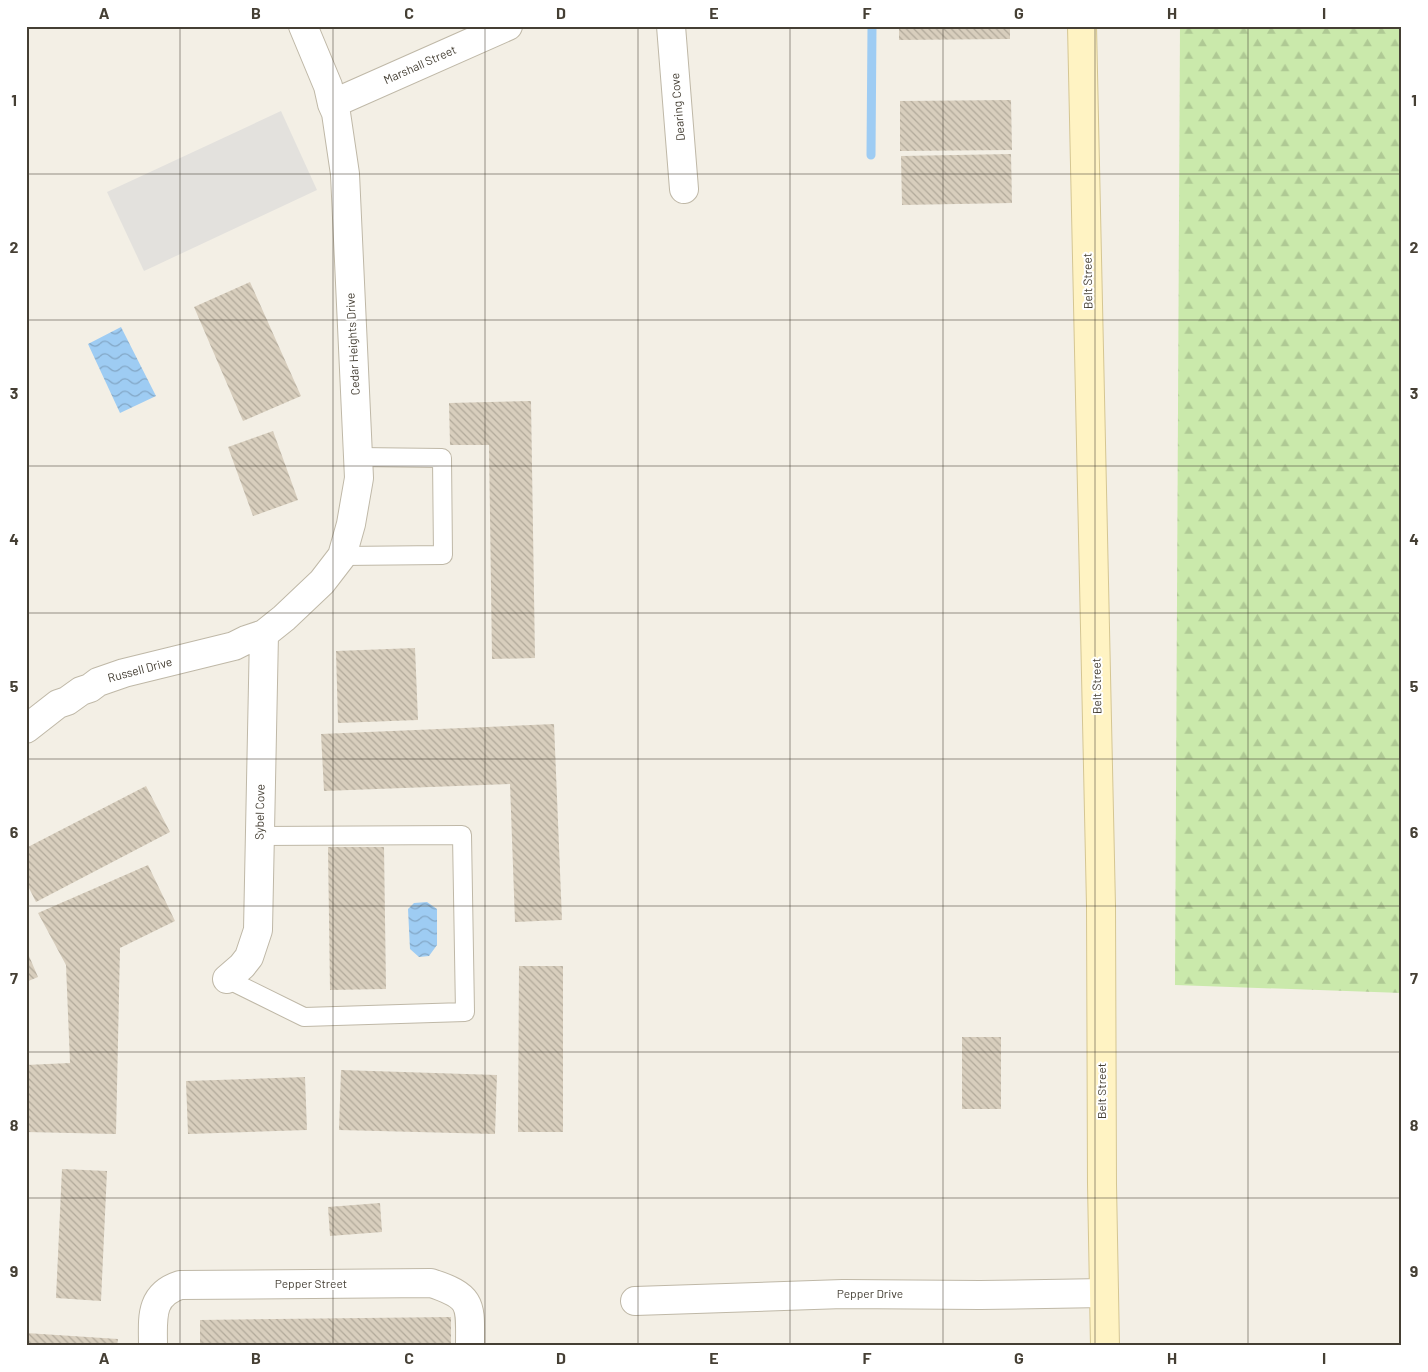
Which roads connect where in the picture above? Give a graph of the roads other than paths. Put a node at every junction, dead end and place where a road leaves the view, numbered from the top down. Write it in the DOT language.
graph roads {
  1 [pos="302,26"];
  2 [pos="508,26"];
  3 [pos="671,26"];
  4 [pos="1082,26"];
  5 [pos="332,104"];
  6 [pos="684,189"];
  7 [pos="358,457"];
  8 [pos="342,556"];
  9 [pos="264,634"];
  10 [pos="26,729"];
  11 [pos="260,836"];
  12 [pos="227,979"];
  13 [pos="1104,1292"];
  14 [pos="635,1301"];
  15 [pos="153,1346"];
  16 [pos="470,1346"];
  17 [pos="1104,1346"];
  1 -- 5 [label="street, Cedar Heights Drive"];
  2 -- 5 [label="street, Marshall Street"];
  3 -- 6 [label="street, Dearing Cove"];
  4 -- 13 [label="street, Belt Street"];
  5 -- 7 [label="street, Cedar Heights Drive"];
  7 -- 8 [label="street, Cedar Heights Drive"];
  7 -- 8 [label="lane"];
  8 -- 9 [label="street, Cedar Heights Drive"];
  9 -- 10 [label="street, Russell Drive"];
  9 -- 11 [label="street, Sybel Cove"];
  11 -- 12 [label="street, Sybel Cove"];
  11 -- 12 [label="lane"];
  13 -- 14 [label="street, Pepper Drive"];
  13 -- 17 [label="street, Belt Street"];
  15 -- 16 [label="street, Pepper Street"];
}
